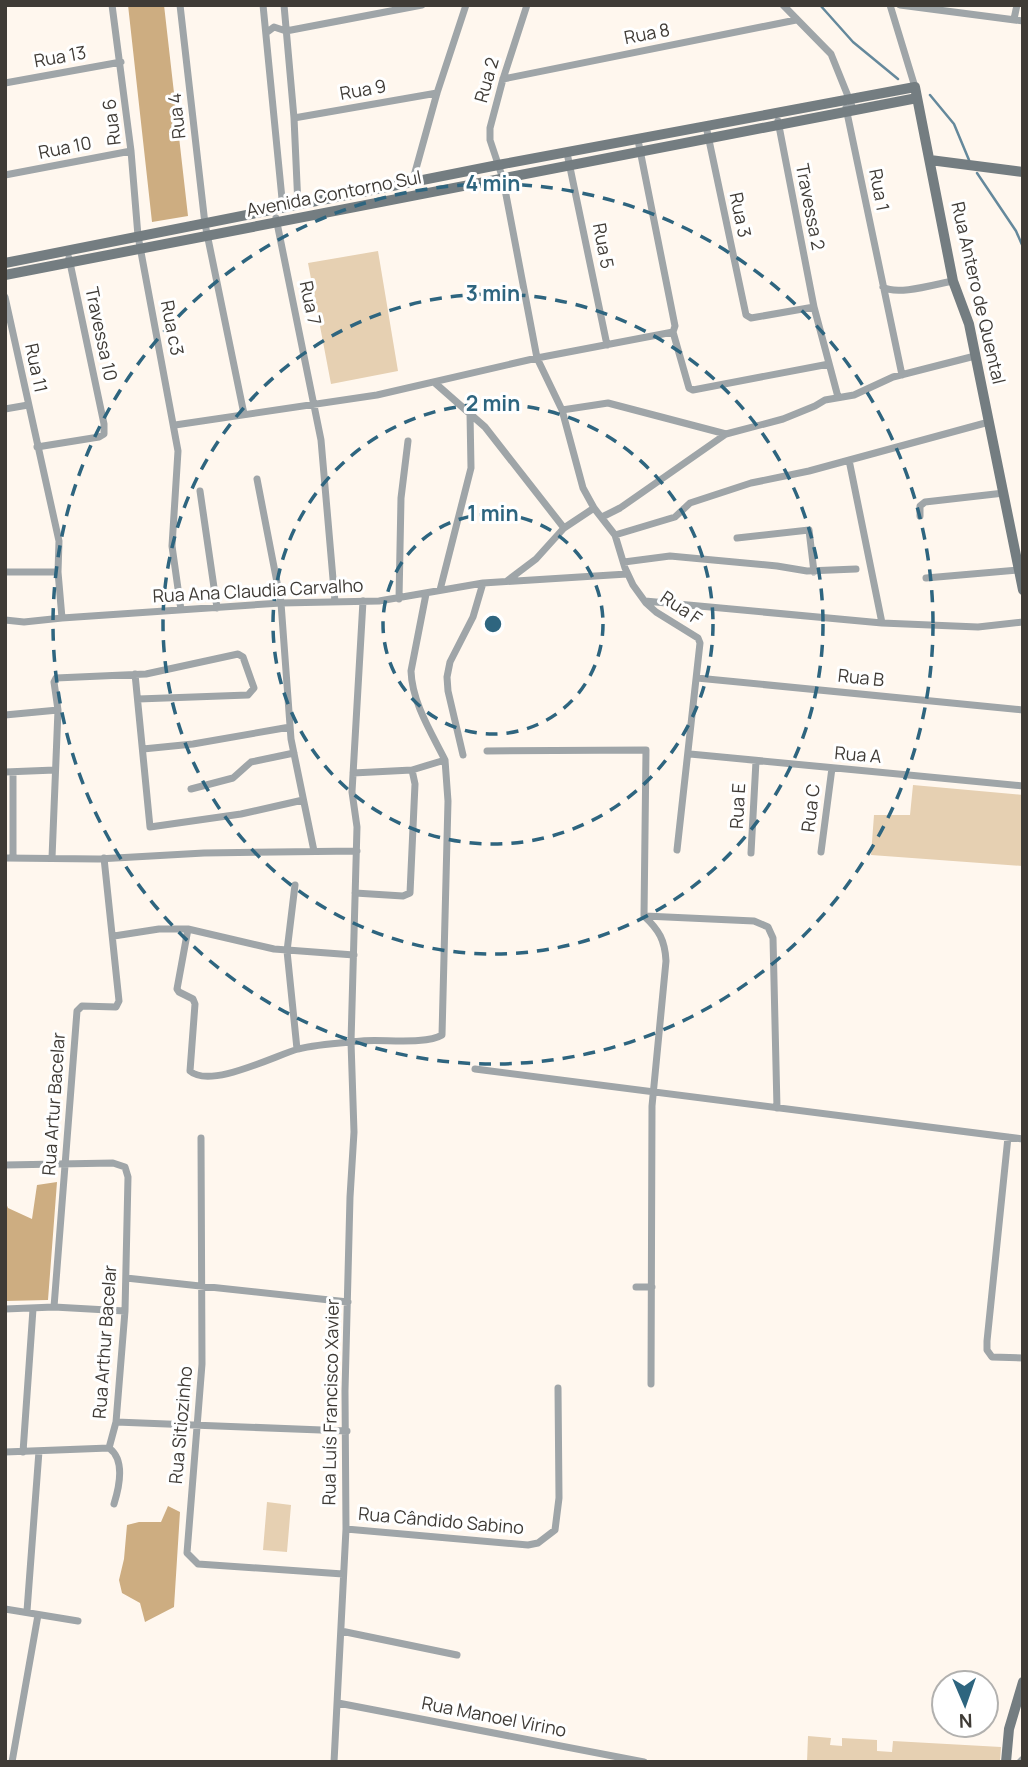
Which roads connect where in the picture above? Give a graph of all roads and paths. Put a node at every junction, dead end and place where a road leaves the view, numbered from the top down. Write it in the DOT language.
graph roads {
  1 [pos="112,5"];
  2 [pos="180,5"];
  3 [pos="263,5"];
  4 [pos="284,5"];
  5 [pos="422,5"];
  6 [pos="466,5"];
  7 [pos="527,5"];
  8 [pos="783,5"];
  9 [pos="890,5"];
  10 [pos="900,5"];
  11 [pos="1017,5"];
  12 [pos="796,20"];
  13 [pos="1019,20"];
  14 [pos="286,31"];
  15 [pos="266,33"];
  16 [pos="121,62"];
  17 [pos="503,79"];
  18 [pos="5,83"];
  19 [pos="438,93"];
  20 [pos="916,93"];
  21 [pos="847,100"];
  22 [pos="851,112"];
  23 [pos="776,113"];
  24 [pos="293,118"];
  25 [pos="779,126"];
  26 [pos="706,127"];
  27 [pos="638,139"];
  28 [pos="709,139"];
  29 [pos="131,151"];
  30 [pos="567,153"];
  31 [pos="642,153"];
  32 [pos="930,160"];
  33 [pos="498,165"];
  34 [pos="571,166"];
  35 [pos="1023,172"];
  36 [pos="5,175"];
  37 [pos="502,179"];
  38 [pos="412,183"];
  39 [pos="298,206"];
  40 [pos="279,210"];
  41 [pos="276,223"];
  42 [pos="205,224"];
  43 [pos="138,236"];
  44 [pos="208,236"];
  45 [pos="141,249"];
  46 [pos="68,250"];
  47 [pos="5,262"];
  48 [pos="70,263"];
  49 [pos="5,275"];
  50 [pos="953,281"];
  51 [pos="883,286"];
  52 [pos="5,297"];
  53 [pos="814,307"];
  54 [pos="673,332"];
  55 [pos="607,345"];
  56 [pos="975,356"];
  57 [pos="537,358"];
  58 [pos="829,363"];
  59 [pos="902,375"];
  60 [pos="435,383"];
  61 [pos="838,397"];
  62 [pos="315,402"];
  63 [pos="28,405"];
  64 [pos="5,409"];
  65 [pos="562,410"];
  66 [pos="470,413"];
  67 [pos="244,414"];
  68 [pos="989,422"];
  69 [pos="175,425"];
  70 [pos="726,434"];
  71 [pos="408,441"];
  72 [pos="37,447"];
  73 [pos="849,460"];
  74 [pos="257,479"];
  75 [pos="200,491"];
  76 [pos="1004,493"];
  77 [pos="594,509"];
  78 [pos="920,516"];
  79 [pos="602,517"];
  80 [pos="565,528"];
  81 [pos="615,535"];
  82 [pos="737,538"];
  83 [pos="624,562"];
  84 [pos="856,569"];
  85 [pos="1018,570"];
  86 [pos="5,572"];
  87 [pos="58,572"];
  88 [pos="814,572"];
  89 [pos="627,574"];
  90 [pos="926,578"];
  91 [pos="507,582"];
  92 [pos="483,583"];
  93 [pos="440,590"];
  94 [pos="1023,590"];
  95 [pos="426,594"];
  96 [pos="399,599"];
  97 [pos="363,601"];
  98 [pos="644,601"];
  99 [pos="335,602"];
  100 [pos="281,604"];
  101 [pos="217,608"];
  102 [pos="181,610"];
  103 [pos="62,618"];
  104 [pos="5,620"];
  105 [pos="1023,622"];
  106 [pos="882,623"];
  107 [pos="135,674"];
  108 [pos="697,678"];
  109 [pos="138,699"];
  110 [pos="58,710"];
  111 [pos="1023,710"];
  112 [pos="5,715"];
  113 [pos="290,727"];
  114 [pos="142,749"];
  115 [pos="487,751"];
  116 [pos="294,753"];
  117 [pos="690,754"];
  118 [pos="463,755"];
  119 [pos="445,760"];
  120 [pos="756,761"];
  121 [pos="832,768"];
  122 [pos="55,770"];
  123 [pos="412,770"];
  124 [pos="9,772"];
  125 [pos="353,773"];
  126 [pos="1023,786"];
  127 [pos="191,789"];
  128 [pos="303,800"];
  129 [pos="357,850"];
  130 [pos="677,850"];
  131 [pos="314,851"];
  132 [pos="821,852"];
  133 [pos="751,853"];
  134 [pos="9,858"];
  135 [pos="52,858"];
  136 [pos="104,858"];
  137 [pos="295,885"];
  138 [pos="355,893"];
  139 [pos="645,916"];
  140 [pos="188,929"];
  141 [pos="114,936"];
  142 [pos="287,951"];
  143 [pos="354,955"];
  144 [pos="351,1042"];
  145 [pos="297,1049"];
  146 [pos="475,1069"];
  147 [pos="654,1091"];
  148 [pos="777,1108"];
  149 [pos="1008,1137"];
  150 [pos="201,1138"];
  151 [pos="1023,1139"];
  152 [pos="5,1165"];
  153 [pos="65,1165"];
  154 [pos="125,1278"];
  155 [pos="201,1286"];
  156 [pos="636,1287"];
  157 [pos="652,1287"];
  158 [pos="348,1302"];
  159 [pos="54,1307"];
  160 [pos="5,1309"];
  161 [pos="33,1309"];
  162 [pos="125,1311"];
  163 [pos="1023,1358"];
  164 [pos="651,1384"];
  165 [pos="558,1388"];
  166 [pos="116,1422"];
  167 [pos="196,1426"];
  168 [pos="347,1431"];
  169 [pos="109,1448"];
  170 [pos="39,1451"];
  171 [pos="5,1452"];
  172 [pos="23,1452"];
  173 [pos="114,1504"];
  174 [pos="346,1529"];
  175 [pos="343,1574"];
  176 [pos="5,1609"];
  177 [pos="27,1611"];
  178 [pos="38,1615"];
  179 [pos="78,1621"];
  180 [pos="341,1631"];
  181 [pos="457,1655"];
  182 [pos="1023,1682"];
  183 [pos="338,1703"];
  184 [pos="12,1762"];
  185 [pos="334,1762"];
  186 [pos="643,1762"];
  187 [pos="1006,1762"];
  1 -- 16 [label="street, Rua 6"];
  2 -- 42 [label="street, Rua 4"];
  3 -- 15 [label="street, Rua 7"];
  4 -- 14 [label="street"];
  5 -- 14 [label="street"];
  6 -- 19 [label="street"];
  7 -- 17 [label="street, Rua 2"];
  8 -- 12 [label="street, Rua 1"];
  9 -- 20 [label="street, Rua Antero de Quental"];
  10 -- 13 [label="street"];
  11 -- 13 [label="street"];
  12 -- 17 [label="street, Rua 8"];
  12 -- 21 [label="street, Rua 1"];
  14 -- 15 [label="street"];
  14 -- 24 [label="street"];
  15 -- 40 [label="street, Rua 7"];
  16 -- 18 [label="street, Rua 13"];
  16 -- 29 [label="street, Rua 6"];
  17 -- 33 [label="street, Rua 2"];
  19 -- 24 [label="street, Rua 9"];
  19 -- 38 [label="street"];
  20 -- 21 [label="street, Avenida Contorno Sul"];
  20 -- 22 [label="street, Avenida Contorno Sul"];
  20 -- 32 [label="street, Rua Antero de Quental"];
  21 -- 22 [label="street, Rua 1"];
  21 -- 23 [label="street, Avenida Contorno Sul"];
  22 -- 25 [label="street, Avenida Contorno Sul"];
  22 -- 51 [label="street, Rua 1"];
  23 -- 25 [label="street, Travessa 2"];
  23 -- 26 [label="street, Avenida Contorno Sul"];
  24 -- 39 [label="street"];
  25 -- 28 [label="street, Avenida Contorno Sul"];
  25 -- 53 [label="street, Travessa 2"];
  26 -- 27 [label="street, Avenida Contorno Sul"];
  26 -- 28 [label="street, Rua 3"];
  27 -- 30 [label="street, Avenida Contorno Sul"];
  27 -- 31 [label="street"];
  28 -- 31 [label="street, Avenida Contorno Sul"];
  28 -- 53 [label="street, Rua 3"];
  29 -- 36 [label="street, Rua 10"];
  29 -- 43 [label="street, Rua 6"];
  30 -- 33 [label="street, Avenida Contorno Sul"];
  30 -- 34 [label="street, Rua 5"];
  31 -- 34 [label="street, Avenida Contorno Sul"];
  31 -- 54 [label="street"];
  32 -- 35 [label="street"];
  32 -- 50 [label="street, Rua Antero de Quental"];
  33 -- 37 [label="street, Rua 2"];
  33 -- 38 [label="street, Avenida Contorno Sul"];
  34 -- 37 [label="street, Avenida Contorno Sul"];
  34 -- 55 [label="street, Rua 5"];
  37 -- 41 [label="street, Avenida Contorno Sul"];
  37 -- 57 [label="street"];
  38 -- 39 [label="street, Avenida Contorno Sul"];
  39 -- 40 [label="street, Avenida Contorno Sul"];
  40 -- 41 [label="street, Rua 7"];
  40 -- 42 [label="street, Avenida Contorno Sul"];
  41 -- 44 [label="street, Avenida Contorno Sul"];
  41 -- 62 [label="street, Rua 7"];
  42 -- 43 [label="street, Avenida Contorno Sul"];
  42 -- 44 [label="street"];
  43 -- 45 [label="street, Rua c3"];
  43 -- 46 [label="street, Avenida Contorno Sul"];
  44 -- 45 [label="street, Avenida Contorno Sul"];
  44 -- 67 [label="street"];
  45 -- 48 [label="street, Avenida Contorno Sul"];
  45 -- 69 [label="street, Rua c3"];
  46 -- 47 [label="street, Avenida Contorno Sul"];
  46 -- 48 [label="street, Travessa 10"];
  48 -- 49 [label="street, Avenida Contorno Sul"];
  48 -- 72 [label="street, Travessa 10"];
  50 -- 51 [label="street"];
  50 -- 56 [label="street, Rua Antero de Quental"];
  51 -- 59 [label="street, Rua 1"];
  52 -- 63 [label="street, Rua 11"];
  53 -- 58 [label="street, Travessa 2"];
  54 -- 55 [label="street"];
  54 -- 58 [label="street"];
  55 -- 57 [label="street"];
  56 -- 59 [label="street"];
  56 -- 68 [label="street, Rua Antero de Quental"];
  57 -- 60 [label="street"];
  57 -- 65 [label="street, Rua F"];
  58 -- 61 [label="street, Travessa 2"];
  59 -- 61 [label="street"];
  60 -- 62 [label="street"];
  60 -- 66 [label="street"];
  61 -- 70 [label="street"];
  62 -- 67 [label="street"];
  62 -- 99 [label="street, Rua 7"];
  63 -- 64 [label="street"];
  63 -- 72 [label="street, Rua 11"];
  65 -- 70 [label="street"];
  65 -- 77 [label="street, Rua F"];
  66 -- 80 [label="street"];
  66 -- 93 [label="street"];
  67 -- 69 [label="street"];
  68 -- 73 [label="street"];
  68 -- 76 [label="street, Rua Antero de Quental"];
  69 -- 102 [label="street, Rua c3"];
  70 -- 79 [label="street"];
  71 -- 96 [label="street"];
  72 -- 87 [label="street"];
  73 -- 81 [label="street"];
  73 -- 106 [label="street"];
  74 -- 100 [label="street"];
  75 -- 101 [label="street"];
  76 -- 78 [label="street"];
  76 -- 85 [label="street, Rua Antero de Quental"];
  77 -- 79 [label="street, Rua F"];
  77 -- 80 [label="street"];
  79 -- 81 [label="street, Rua F"];
  80 -- 91 [label="street"];
  81 -- 83 [label="street, Rua F"];
  82 -- 88 [label="street"];
  83 -- 88 [label="street"];
  83 -- 89 [label="street, Rua F"];
  84 -- 88 [label="street"];
  85 -- 90 [label="street"];
  85 -- 94 [label="street, Rua Antero de Quental"];
  86 -- 87 [label="street"];
  87 -- 103 [label="street"];
  89 -- 91 [label="street, Rua Ana Claudia Carvalho"];
  89 -- 98 [label="street, Rua F"];
  91 -- 92 [label="street, Rua Ana Claudia Carvalho"];
  92 -- 93 [label="street, Rua Ana Claudia Carvalho"];
  92 -- 118 [label="street"];
  93 -- 95 [label="street, Rua Ana Claudia Carvalho"];
  95 -- 96 [label="street, Rua Ana Claudia Carvalho"];
  95 -- 119 [label="street"];
  96 -- 97 [label="street, Rua Ana Claudia Carvalho"];
  97 -- 99 [label="street, Rua Ana Claudia Carvalho"];
  97 -- 125 [label="street, Rua Luís Francisco Xavier"];
  98 -- 106 [label="street"];
  98 -- 108 [label="street, Rua F"];
  99 -- 100 [label="street, Rua Ana Claudia Carvalho"];
  100 -- 101 [label="street, Rua Ana Claudia Carvalho"];
  100 -- 113 [label="street"];
  101 -- 102 [label="street, Rua Ana Claudia Carvalho"];
  102 -- 103 [label="street, Rua Ana Claudia Carvalho"];
  103 -- 104 [label="street, Rua Ana Claudia Carvalho"];
  105 -- 106 [label="street"];
  107 -- 109 [label="street"];
  107 -- 109 [label="street"];
  107 -- 110 [label="street"];
  108 -- 111 [label="street, Rua B"];
  108 -- 117 [label="street, Rua F"];
  109 -- 114 [label="street"];
  110 -- 112 [label="street"];
  110 -- 122 [label="street"];
  113 -- 114 [label="street"];
  113 -- 116 [label="street"];
  114 -- 128 [label="street"];
  115 -- 139 [label="street"];
  116 -- 127 [label="street"];
  116 -- 128 [label="street"];
  117 -- 120 [label="street, Rua A"];
  117 -- 130 [label="street, Rua F"];
  119 -- 123 [label="street"];
  119 -- 144 [label="street"];
  120 -- 121 [label="street, Rua A"];
  120 -- 133 [label="street, Rua E"];
  121 -- 126 [label="street, Rua A"];
  121 -- 132 [label="street, Rua C"];
  122 -- 124 [label="street"];
  122 -- 135 [label="street"];
  123 -- 125 [label="street"];
  123 -- 138 [label="street"];
  124 -- 134 [label="street"];
  125 -- 129 [label="street, Rua Luís Francisco Xavier"];
  128 -- 131 [label="street"];
  129 -- 131 [label="street"];
  129 -- 138 [label="street, Rua Luís Francisco Xavier"];
  131 -- 136 [label="street"];
  134 -- 135 [label="street"];
  135 -- 136 [label="street"];
  136 -- 141 [label="street, Rua Artur Bacelar"];
  137 -- 142 [label="street"];
  138 -- 143 [label="street, Rua Luís Francisco Xavier"];
  139 -- 147 [label="street"];
  139 -- 148 [label="street"];
  140 -- 141 [label="street"];
  140 -- 142 [label="street"];
  140 -- 145 [label="street"];
  141 -- 153 [label="street, Rua Artur Bacelar"];
  142 -- 143 [label="street"];
  142 -- 145 [label="street"];
  143 -- 144 [label="street, Rua Luís Francisco Xavier"];
  144 -- 145 [label="street"];
  144 -- 158 [label="street, Rua Luís Francisco Xavier"];
  146 -- 147 [label="street"];
  147 -- 148 [label="street"];
  147 -- 157 [label="street"];
  148 -- 149 [label="street"];
  149 -- 151 [label="street"];
  149 -- 163 [label="street"];
  150 -- 155 [label="street, Rua Sitiozinho"];
  152 -- 153 [label="street"];
  153 -- 154 [label="street, Rua Arthur Bacelar"];
  153 -- 159 [label="street, Rua Artur Bacelar"];
  154 -- 155 [label="street"];
  154 -- 162 [label="street, Rua Arthur Bacelar"];
  155 -- 158 [label="street"];
  155 -- 167 [label="street, Rua Sitiozinho"];
  156 -- 157 [label="street"];
  157 -- 164 [label="street"];
  158 -- 168 [label="street, Rua Luís Francisco Xavier"];
  159 -- 161 [label="street"];
  159 -- 162 [label="street"];
  160 -- 161 [label="street"];
  161 -- 172 [label="street"];
  162 -- 166 [label="street, Rua Arthur Bacelar"];
  165 -- 174 [label="street, Rua Cândido Sabino"];
  166 -- 167 [label="street"];
  166 -- 169 [label="street, Rua Arthur Bacelar"];
  167 -- 168 [label="street"];
  167 -- 175 [label="street, Rua Sitiozinho"];
  168 -- 174 [label="street, Rua Luís Francisco Xavier"];
  169 -- 170 [label="street"];
  169 -- 173 [label="street"];
  170 -- 172 [label="street"];
  170 -- 177 [label="street"];
  171 -- 172 [label="street"];
  174 -- 175 [label="street, Rua Luís Francisco Xavier"];
  175 -- 180 [label="street, Rua Luís Francisco Xavier"];
  176 -- 177 [label="street"];
  177 -- 178 [label="street"];
  178 -- 179 [label="street"];
  178 -- 184 [label="street"];
  180 -- 181 [label="street"];
  180 -- 183 [label="street, Rua Luís Francisco Xavier"];
  182 -- 187 [label="street"];
  183 -- 185 [label="street, Rua Luís Francisco Xavier"];
  183 -- 186 [label="street, Rua Manoel Virino"];
}
